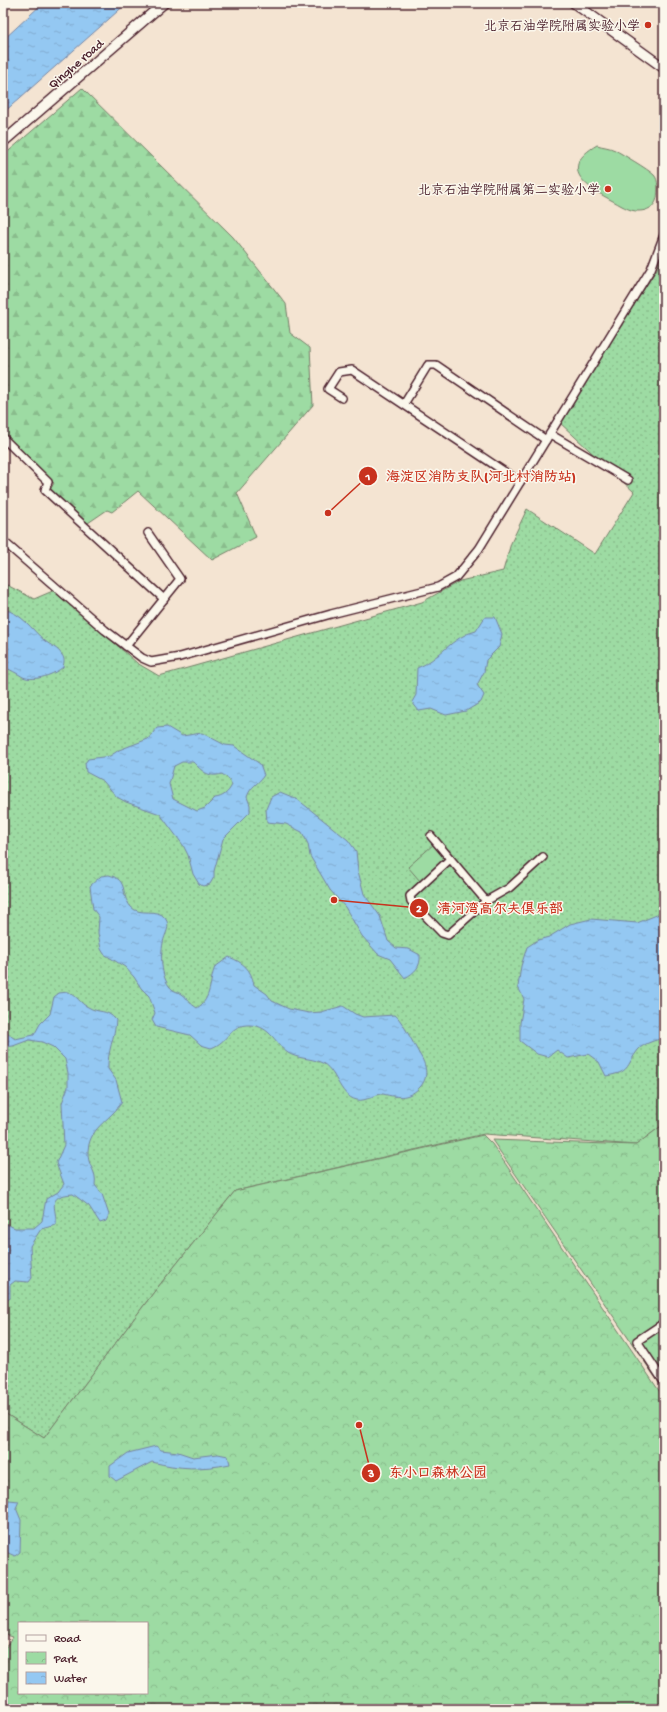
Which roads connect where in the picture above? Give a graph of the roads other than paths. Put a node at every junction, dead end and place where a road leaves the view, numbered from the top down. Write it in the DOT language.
graph roads {
  1 [pos="164,3"];
  2 [pos="574,3"];
  3 [pos="664,68"];
  4 [pos="3,142"];
  5 [pos="664,235"];
  6 [pos="342,398"];
  7 [pos="404,404"];
  8 [pos="548,437"];
  9 [pos="5,442"];
  10 [pos="628,480"];
  11 [pos="520,482"];
  12 [pos="148,533"];
  13 [pos="3,541"];
  14 [pos="164,599"];
  15 [pos="126,646"];
  16 [pos="431,836"];
  17 [pos="543,857"];
  18 [pos="450,859"];
  19 [pos="486,902"];
  20 [pos="664,1320"];
  21 [pos="664,1382"];
  1 -- 4 [label="street, Qinghe road"];
  2 -- 3 [label="street"];
  5 -- 8 [label="street"];
  6 -- 7 [label="street"];
  7 -- 8 [label="street"];
  7 -- 11 [label="street"];
  8 -- 10 [label="street"];
  8 -- 11 [label="street"];
  9 -- 14 [label="street"];
  11 -- 15 [label="street"];
  12 -- 14 [label="street"];
  13 -- 15 [label="street"];
  14 -- 15 [label="street"];
  16 -- 18 [label="street"];
  17 -- 19 [label="street"];
  18 -- 19 [label="street"];
  18 -- 19 [label="street"];
  20 -- 21 [label="street"];
}
